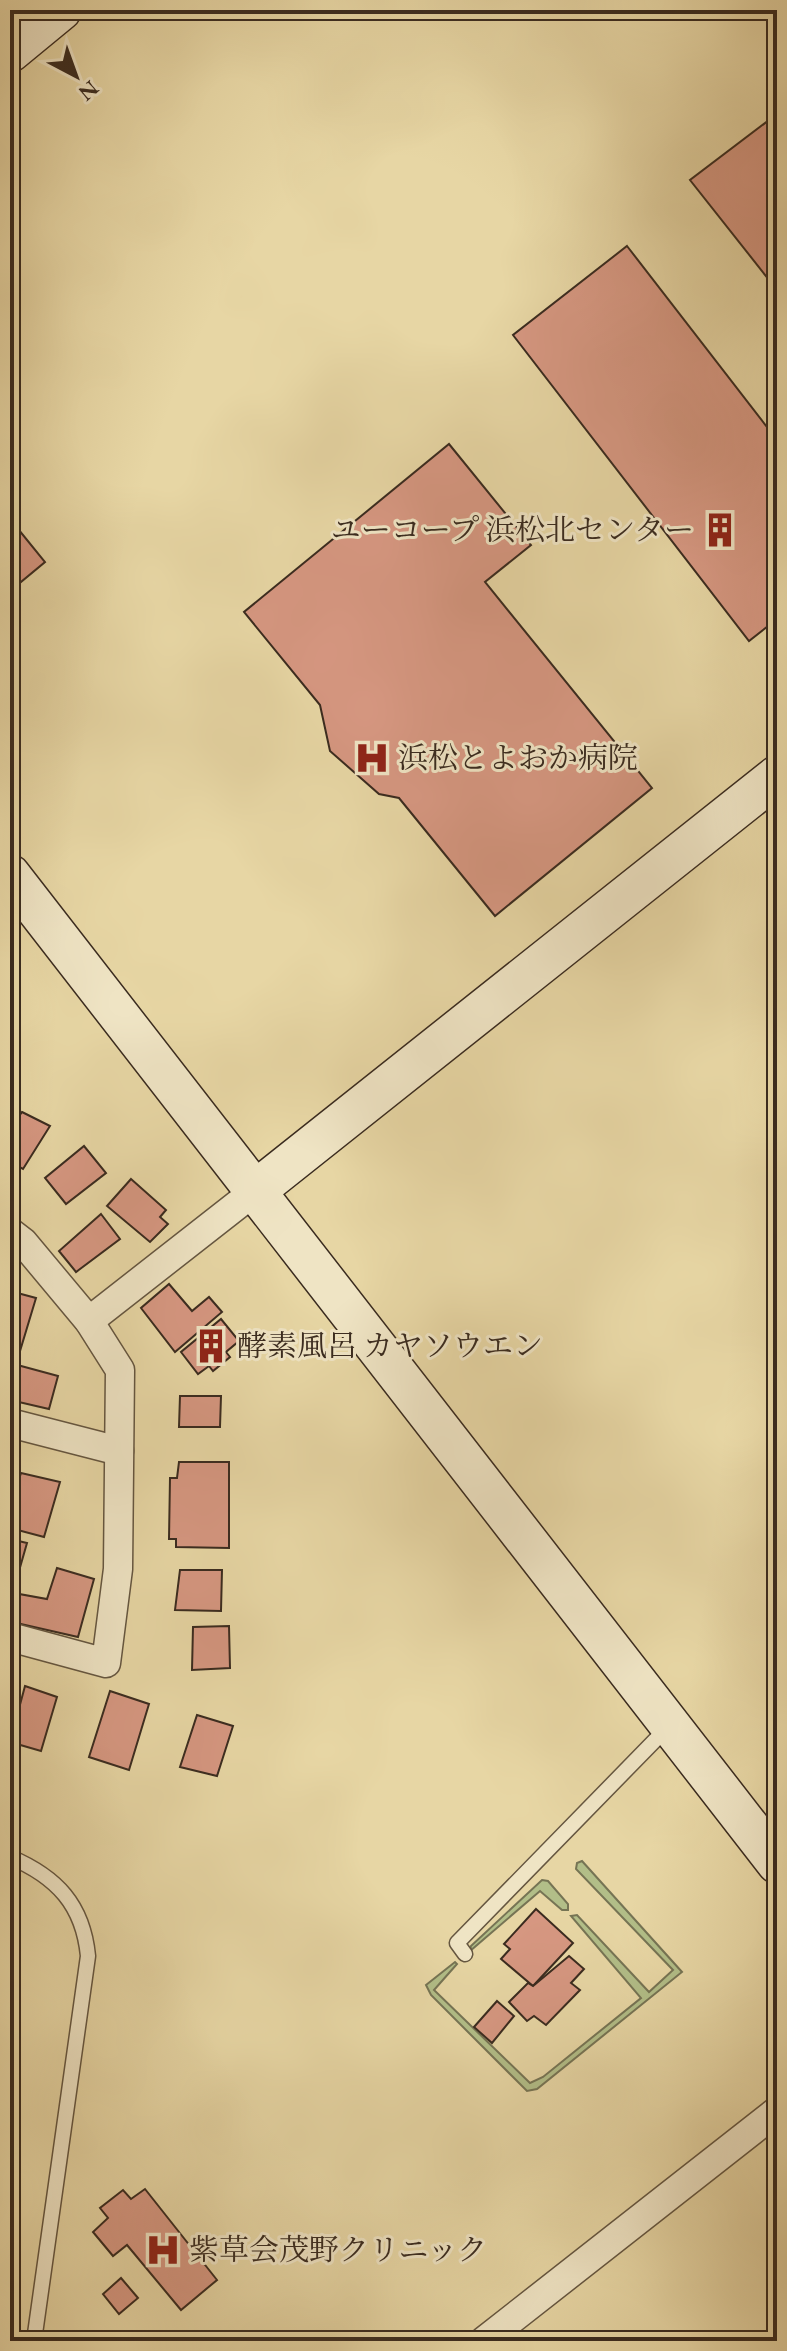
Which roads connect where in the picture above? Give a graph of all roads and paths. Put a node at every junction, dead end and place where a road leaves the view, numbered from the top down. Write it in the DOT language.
graph roads {
  1 [pos="777,776"];
  2 [pos="10,875"];
  3 [pos="255,1191"];
  4 [pos="10,1232"];
  5 [pos="89,1321"];
  6 [pos="10,1423"];
  7 [pos="119,1451"];
  8 [pos="10,1637"];
  9 [pos="671,1725"];
  10 [pos="10,1857"];
  11 [pos="777,1863"];
  12 [pos="465,1954"];
  13 [pos="777,2111"];
  14 [pos="34,2341"];
  15 [pos="484,2341"];
  1 -- 3 [label="street"];
  2 -- 3 [label="street"];
  3 -- 5 [label="street"];
  3 -- 9 [label="street"];
  4 -- 5 [label="street"];
  5 -- 7 [label="street"];
  6 -- 7 [label="street"];
  7 -- 8 [label="street"];
  9 -- 11 [label="street"];
  9 -- 12 [label="lane"];
  10 -- 14 [label="lane"];
  13 -- 15 [label="street"];
}
